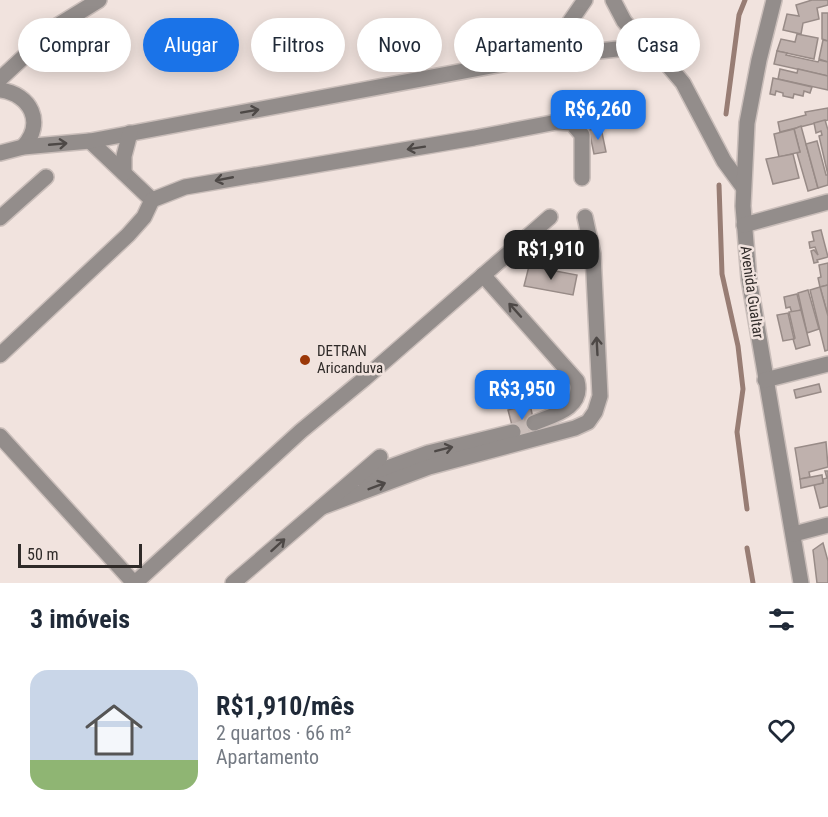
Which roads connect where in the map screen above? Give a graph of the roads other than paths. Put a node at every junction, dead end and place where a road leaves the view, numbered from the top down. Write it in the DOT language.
graph roads {
  1 [pos="99,0"];
  2 [pos="585,0"];
  3 [pos="613,0"];
  4 [pos="774,0"];
  5 [pos="573,18"];
  6 [pos="622,18"];
  7 [pos="459,72"];
  8 [pos="674,72"];
  9 [pos="0,79"];
  10 [pos="0,90"];
  11 [pos="130,133"];
  12 [pos="90,141"];
  13 [pos="0,148"];
  14 [pos="20,148"];
  15 [pos="0,153"];
  16 [pos="124,173"];
  17 [pos="46,177"];
  18 [pos="582,178"];
  19 [pos="743,188"];
  20 [pos="152,200"];
  21 [pos="828,202"];
  22 [pos="550,217"];
  23 [pos="585,217"];
  24 [pos="0,218"];
  25 [pos="744,225"];
  26 [pos="483,275"];
  27 [pos="0,355"];
  28 [pos="828,364"];
  29 [pos="765,380"];
  30 [pos="534,423"];
  31 [pos="513,432"];
  32 [pos="0,436"];
  33 [pos="380,457"];
  34 [pos="349,482"];
  35 [pos="322,507"];
  36 [pos="828,525"];
  37 [pos="794,534"];
  38 [pos="134,583"];
  39 [pos="233,583"];
  40 [pos="801,583"];
  1 -- 9 [label="street"];
  2 -- 5 [label="street"];
  3 -- 6 [label="street"];
  4 -- 19 [label="street, Avenida Gualtar"];
  11 -- 7 [label="street, one-way"];
  8 -- 19 [label="street"];
  10 -- 14 [label="street"];
  11 -- 12 [label="street"];
  11 -- 16 [label="street"];
  14 -- 12 [label="street, one-way"];
  12 -- 16 [label="street"];
  13 -- 14 [label="street"];
  14 -- 15 [label="street"];
  16 -- 20 [label="street"];
  17 -- 24 [label="street"];
  18 -- 20 [label="street, one-way"];
  19 -- 25 [label="street, Avenida Gualtar"];
  20 -- 27 [label="street"];
  21 -- 25 [label="street"];
  22 -- 26 [label="street"];
  35 -- 23 [label="street, one-way"];
  25 -- 29 [label="street, Avenida Gualtar"];
  30 -- 26 [label="street, one-way"];
  26 -- 38 [label="street"];
  28 -- 29 [label="street"];
  29 -- 37 [label="street, Avenida Gualtar"];
  34 -- 31 [label="street, one-way"];
  32 -- 38 [label="street"];
  33 -- 34 [label="street"];
  34 -- 35 [label="street"];
  39 -- 35 [label="street, one-way"];
  36 -- 37 [label="street"];
  37 -- 40 [label="street, Avenida Gualtar"];
}
